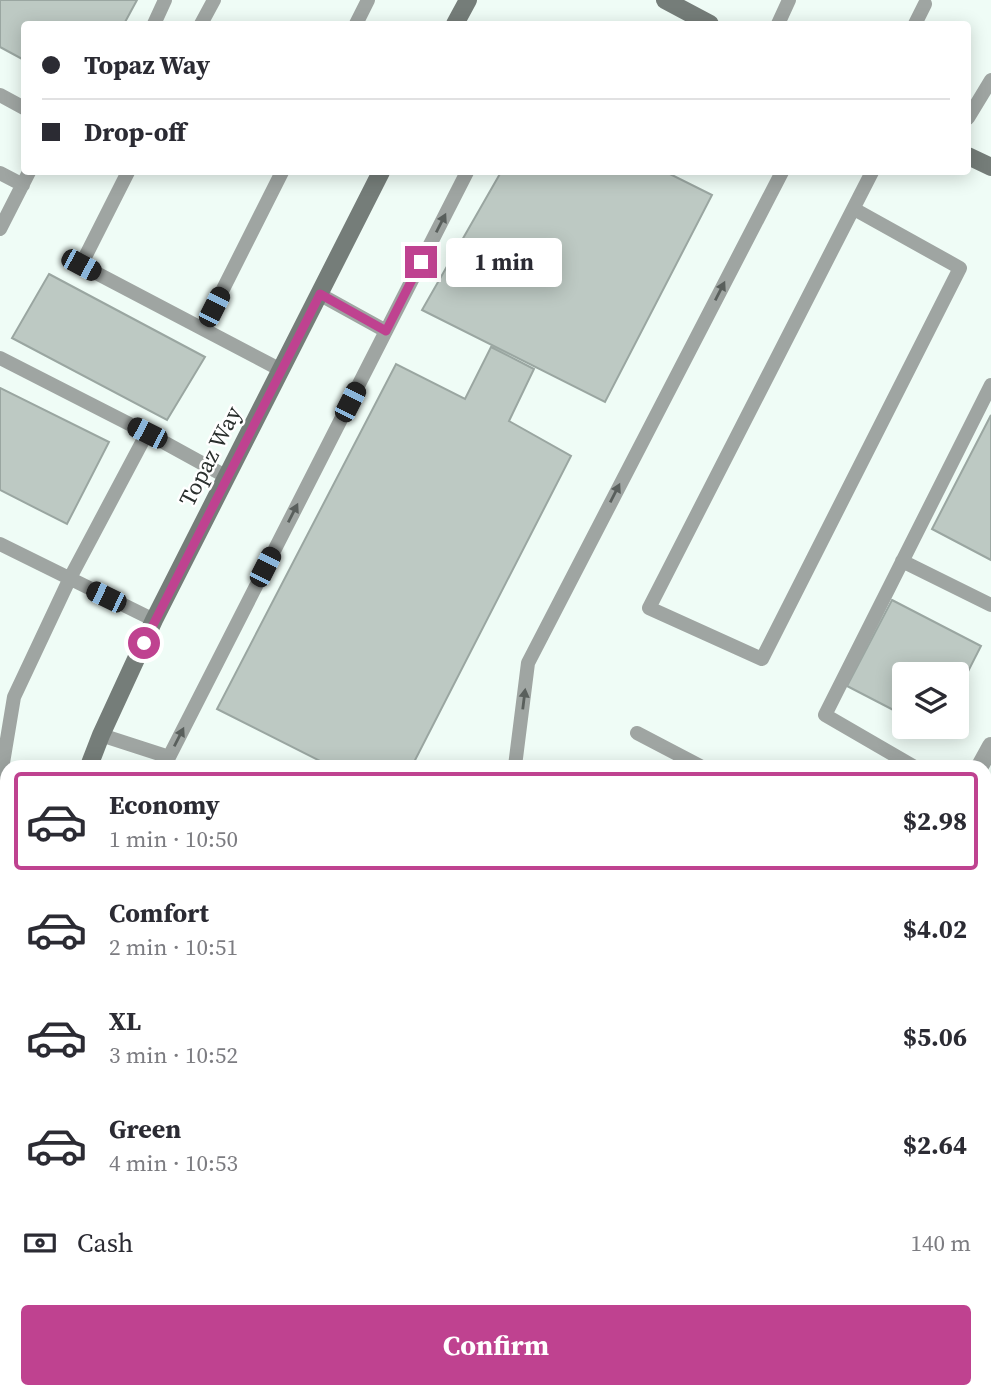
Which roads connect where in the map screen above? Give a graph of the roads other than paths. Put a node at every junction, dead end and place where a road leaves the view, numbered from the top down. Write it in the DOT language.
graph roads {
  1 [pos="164,0"];
  2 [pos="214,0"];
  3 [pos="368,0"];
  4 [pos="467,0"];
  5 [pos="665,0"];
  6 [pos="789,0"];
  7 [pos="925,4"];
  8 [pos="155,21"];
  9 [pos="203,21"];
  10 [pos="358,21"];
  11 [pos="456,21"];
  12 [pos="704,21"];
  13 [pos="779,21"];
  14 [pos="916,21"];
  15 [pos="991,80"];
  16 [pos="0,96"];
  17 [pos="21,106"];
  18 [pos="971,113"];
  19 [pos="971,157"];
  20 [pos="991,167"];
  21 [pos="0,173"];
  22 [pos="126,175"];
  23 [pos="280,175"];
  24 [pos="380,175"];
  25 [pos="465,175"];
  26 [pos="780,175"];
  27 [pos="870,175"];
  28 [pos="26,178"];
  29 [pos="853,209"];
  30 [pos="0,229"];
  31 [pos="320,294"];
  32 [pos="203,329"];
  33 [pos="386,331"];
  34 [pos="0,358"];
  35 [pos="281,370"];
  36 [pos="991,385"];
  37 [pos="147,433"];
  38 [pos="227,477"];
  39 [pos="0,544"];
  40 [pos="902,561"];
  41 [pos="70,578"];
  42 [pos="991,605"];
  43 [pos="155,621"];
  44 [pos="637,733"];
  45 [pos="101,735"];
  46 [pos="4,760"];
  47 [pos="91,760"];
  48 [pos="516,760"];
  49 [pos="689,760"];
  50 [pos="905,760"];
  1 -- 8 [label="lane"];
  2 -- 9 [label="lane"];
  3 -- 10 [label="lane"];
  4 -- 11 [label="street"];
  5 -- 12 [label="street"];
  6 -- 13 [label="lane"];
  7 -- 14 [label="lane"];
  15 -- 18 [label="lane"];
  16 -- 17 [label="lane"];
  19 -- 20 [label="street"];
  21 -- 28 [label="lane"];
  22 -- 32 [label="lane"];
  23 -- 32 [label="lane"];
  24 -- 31 [label="street, Topaz Way"];
  33 -- 25 [label="lane, one-way"];
  48 -- 26 [label="lane, one-way"];
  27 -- 29 [label="lane"];
  28 -- 30 [label="lane"];
  29 -- 29 [label="lane"];
  31 -- 33 [label="lane"];
  31 -- 35 [label="street, Topaz Way"];
  32 -- 35 [label="lane"];
  45 -- 33 [label="lane, one-way"];
  34 -- 37 [label="lane"];
  35 -- 38 [label="street, Topaz Way"];
  36 -- 40 [label="lane"];
  37 -- 38 [label="lane"];
  37 -- 41 [label="lane"];
  38 -- 43 [label="street, Topaz Way"];
  39 -- 41 [label="lane"];
  40 -- 42 [label="lane"];
  40 -- 50 [label="lane"];
  41 -- 43 [label="lane"];
  41 -- 46 [label="lane"];
  43 -- 45 [label="street, Topaz Way"];
  44 -- 49 [label="lane"];
  45 -- 47 [label="street, Topaz Way"];
}
